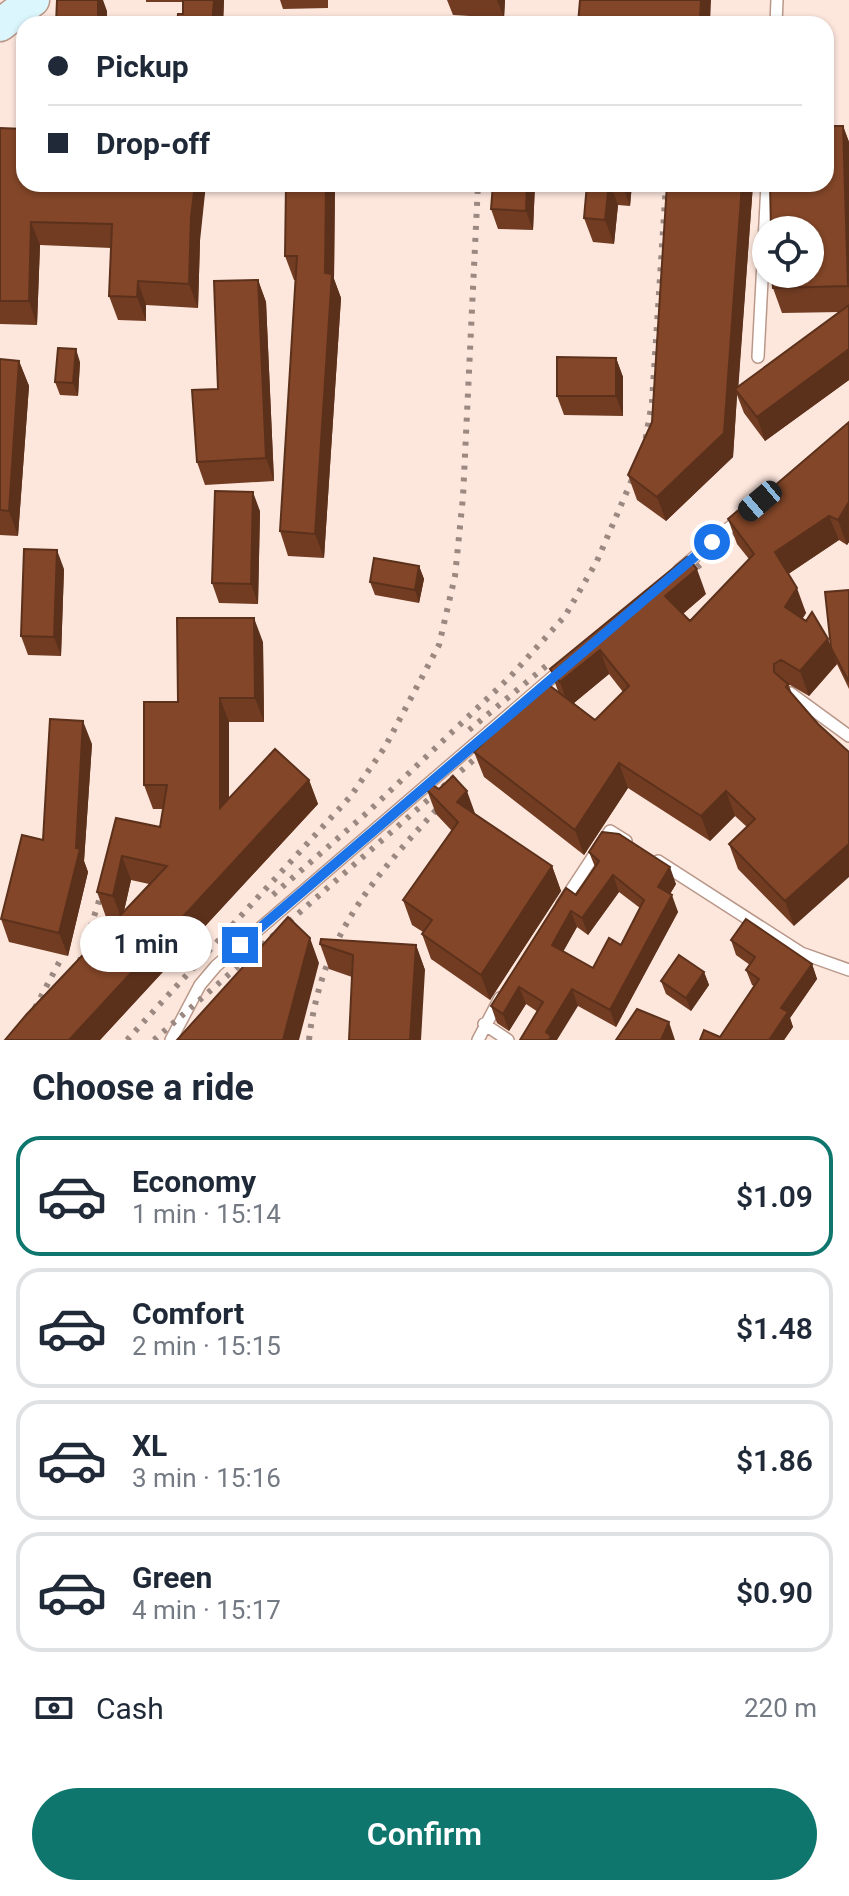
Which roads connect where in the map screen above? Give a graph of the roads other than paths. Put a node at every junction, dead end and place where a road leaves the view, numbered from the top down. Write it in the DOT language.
graph roads {
  1 [pos="33,0"];
  2 [pos="0,25"];
  3 [pos="767,192"];
  4 [pos="758,357"];
  5 [pos="748,511"];
  6 [pos="664,583"];
  7 [pos="569,663"];
  8 [pos="790,693"];
  9 [pos="849,736"];
  10 [pos="634,846"];
  11 [pos="646,854"];
  12 [pos="551,921"];
  13 [pos="849,970"];
  14 [pos="509,985"];
  15 [pos="484,1024"];
  16 [pos="171,1040"];
  17 [pos="478,1040"];
  18 [pos="508,1040"];
  1 -- 2 [label="street"];
  3 -- 4 [label="lane"];
  5 -- 6 [label="lane"];
  7 -- 16 [label="lane"];
  8 -- 9 [label="lane"];
  10 -- 12 [label="lane"];
  11 -- 13 [label="lane"];
  14 -- 15 [label="lane"];
  15 -- 17 [label="lane"];
  15 -- 18 [label="lane"];
}
